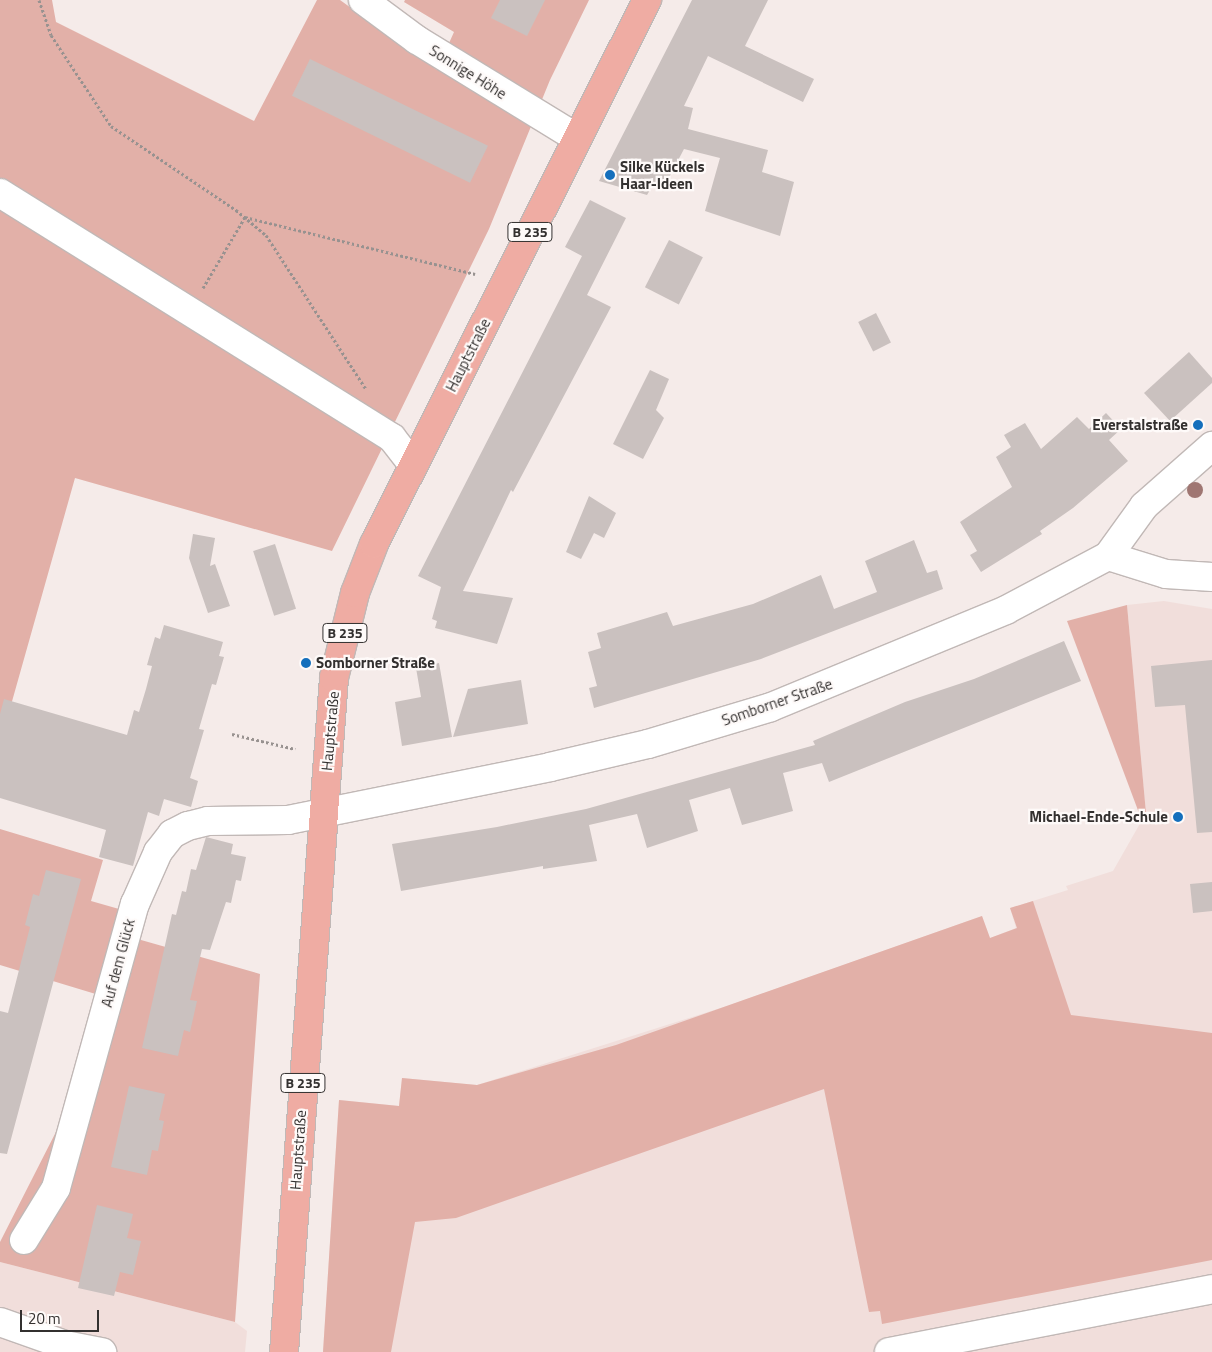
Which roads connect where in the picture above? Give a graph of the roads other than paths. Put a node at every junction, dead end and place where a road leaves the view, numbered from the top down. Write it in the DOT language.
graph roads {
  1 [pos="363,0"];
  2 [pos="647,0"];
  3 [pos="578,138"];
  4 [pos="0,193"];
  5 [pos="1212,446"];
  6 [pos="413,465"];
  7 [pos="1108,556"];
  8 [pos="1212,577"];
  9 [pos="322,814"];
  10 [pos="24,1240"];
  11 [pos="1212,1289"];
  12 [pos="0,1322"];
  13 [pos="102,1352"];
  14 [pos="284,1352"];
  15 [pos="889,1352"];
  1 -- 3 [label="street, Sonnige Höhe"];
  2 -- 3 [label="main road, Hauptstraße / B 235"];
  3 -- 6 [label="main road, Hauptstraße / B 235"];
  4 -- 6 [label="street"];
  5 -- 7 [label="street"];
  6 -- 9 [label="main road, Hauptstraße / B 235"];
  7 -- 8 [label="street"];
  7 -- 9 [label="street, Somborner Straße"];
  9 -- 10 [label="street, Auf dem Glück"];
  9 -- 14 [label="main road, Hauptstraße / B 235"];
  11 -- 15 [label="street"];
  12 -- 13 [label="street"];
}
